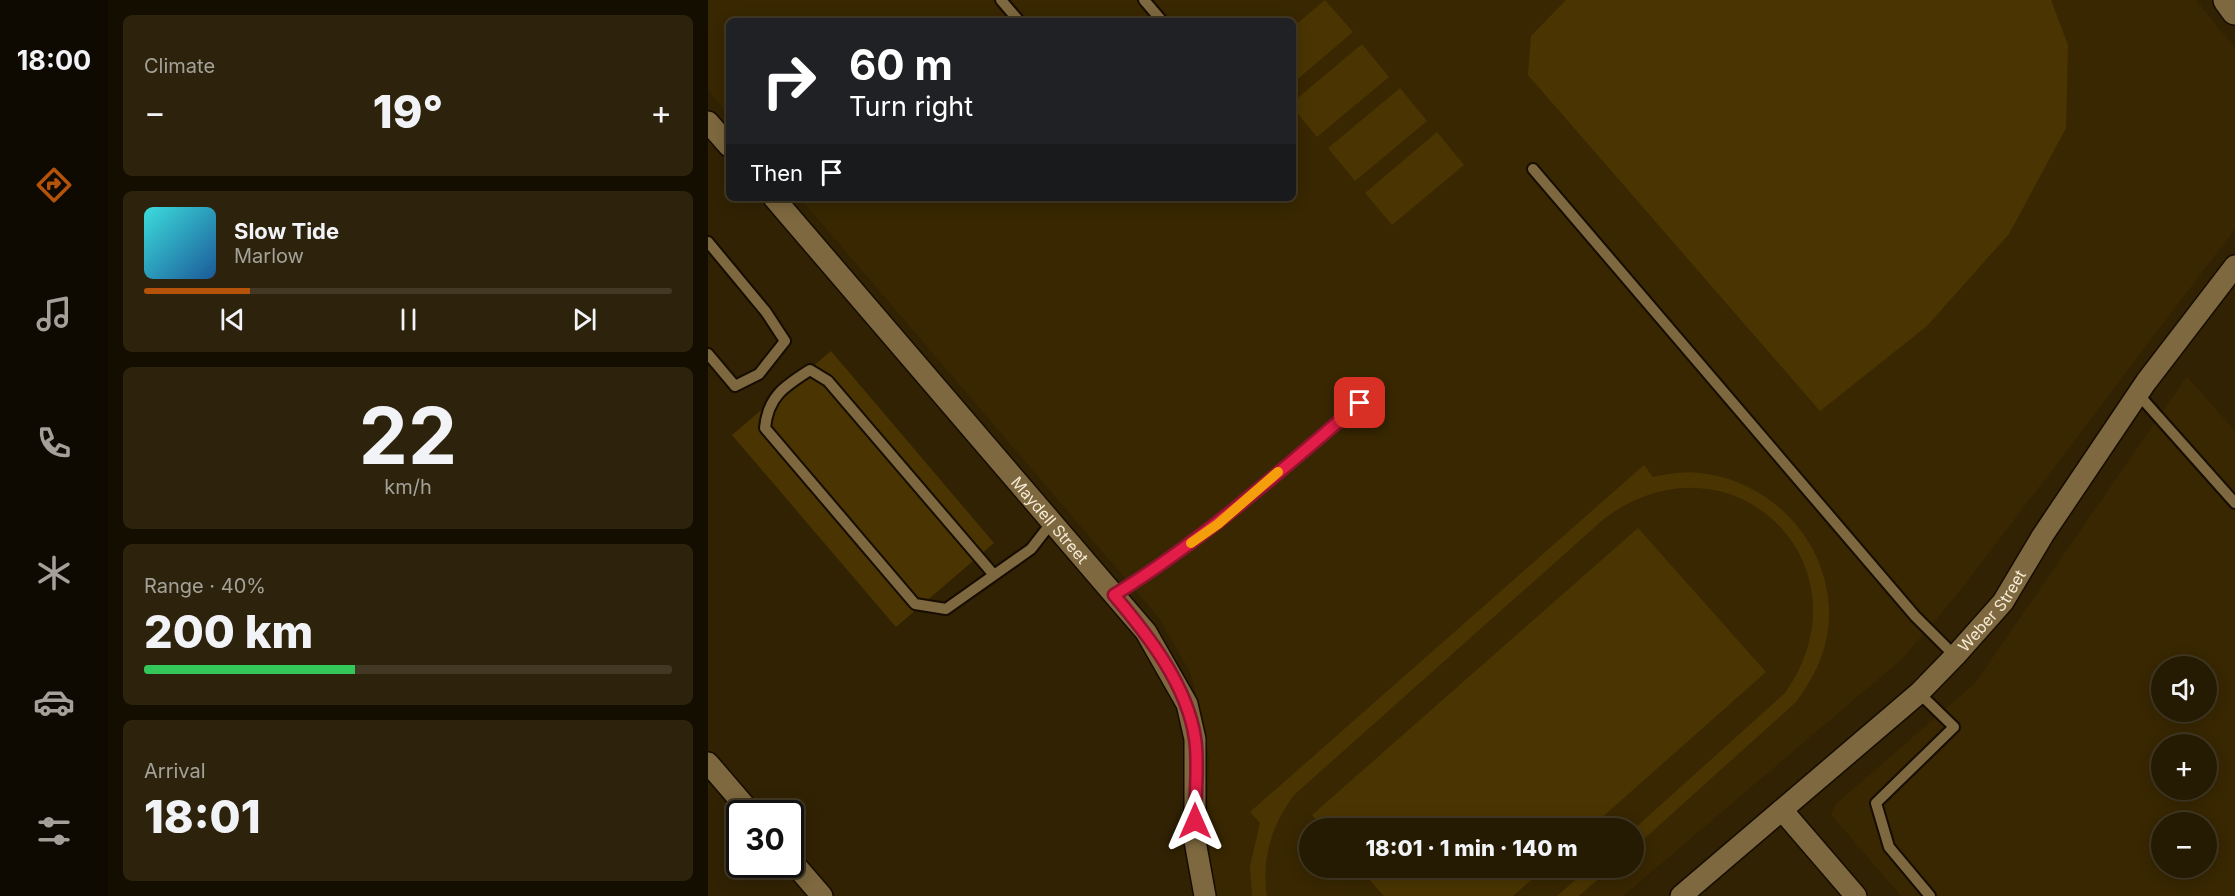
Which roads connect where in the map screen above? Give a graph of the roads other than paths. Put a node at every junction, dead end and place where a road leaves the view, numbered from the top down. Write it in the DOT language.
graph roads {
  1 [pos="1001,0"];
  2 [pos="1144,0"];
  3 [pos="2227,0"];
  4 [pos="2235,11"];
  5 [pos="1016,18"];
  6 [pos="1159,18"];
  7 [pos="708,122"];
  8 [pos="726,143"];
  9 [pos="1533,169"];
  10 [pos="777,201"];
  11 [pos="708,242"];
  12 [pos="2235,266"];
  13 [pos="708,354"];
  14 [pos="2138,394"];
  15 [pos="1360,403"];
  16 [pos="2235,503"];
  17 [pos="1052,522"];
  18 [pos="994,575"];
  19 [pos="1114,595"];
  20 [pos="1955,656"];
  21 [pos="1919,693"];
  22 [pos="708,763"];
  23 [pos="740,800"];
  24 [pos="1782,810"];
  25 [pos="804,876"];
  26 [pos="822,896"];
  27 [pos="1205,896"];
  28 [pos="1681,896"];
  29 [pos="1856,896"];
  30 [pos="1930,896"];
  1 -- 5 [label="lane"];
  2 -- 6 [label="lane"];
  3 -- 4 [label="street"];
  7 -- 8 [label="street"];
  9 -- 20 [label="lane"];
  10 -- 17 [label="street, Maydell Street"];
  11 -- 13 [label="lane"];
  12 -- 14 [label="street, Weber Street"];
  14 -- 16 [label="lane"];
  14 -- 20 [label="street, Weber Street"];
  15 -- 19 [label="lane"];
  17 -- 18 [label="lane"];
  17 -- 19 [label="street, Maydell Street"];
  18 -- 18 [label="lane"];
  19 -- 27 [label="street, Maydell Street"];
  20 -- 21 [label="street, Weber Street"];
  21 -- 24 [label="street, Weber Street"];
  21 -- 30 [label="lane"];
  22 -- 23 [label="street"];
  24 -- 28 [label="street, Weber Street"];
  24 -- 29 [label="street"];
  25 -- 26 [label="street"];
}
